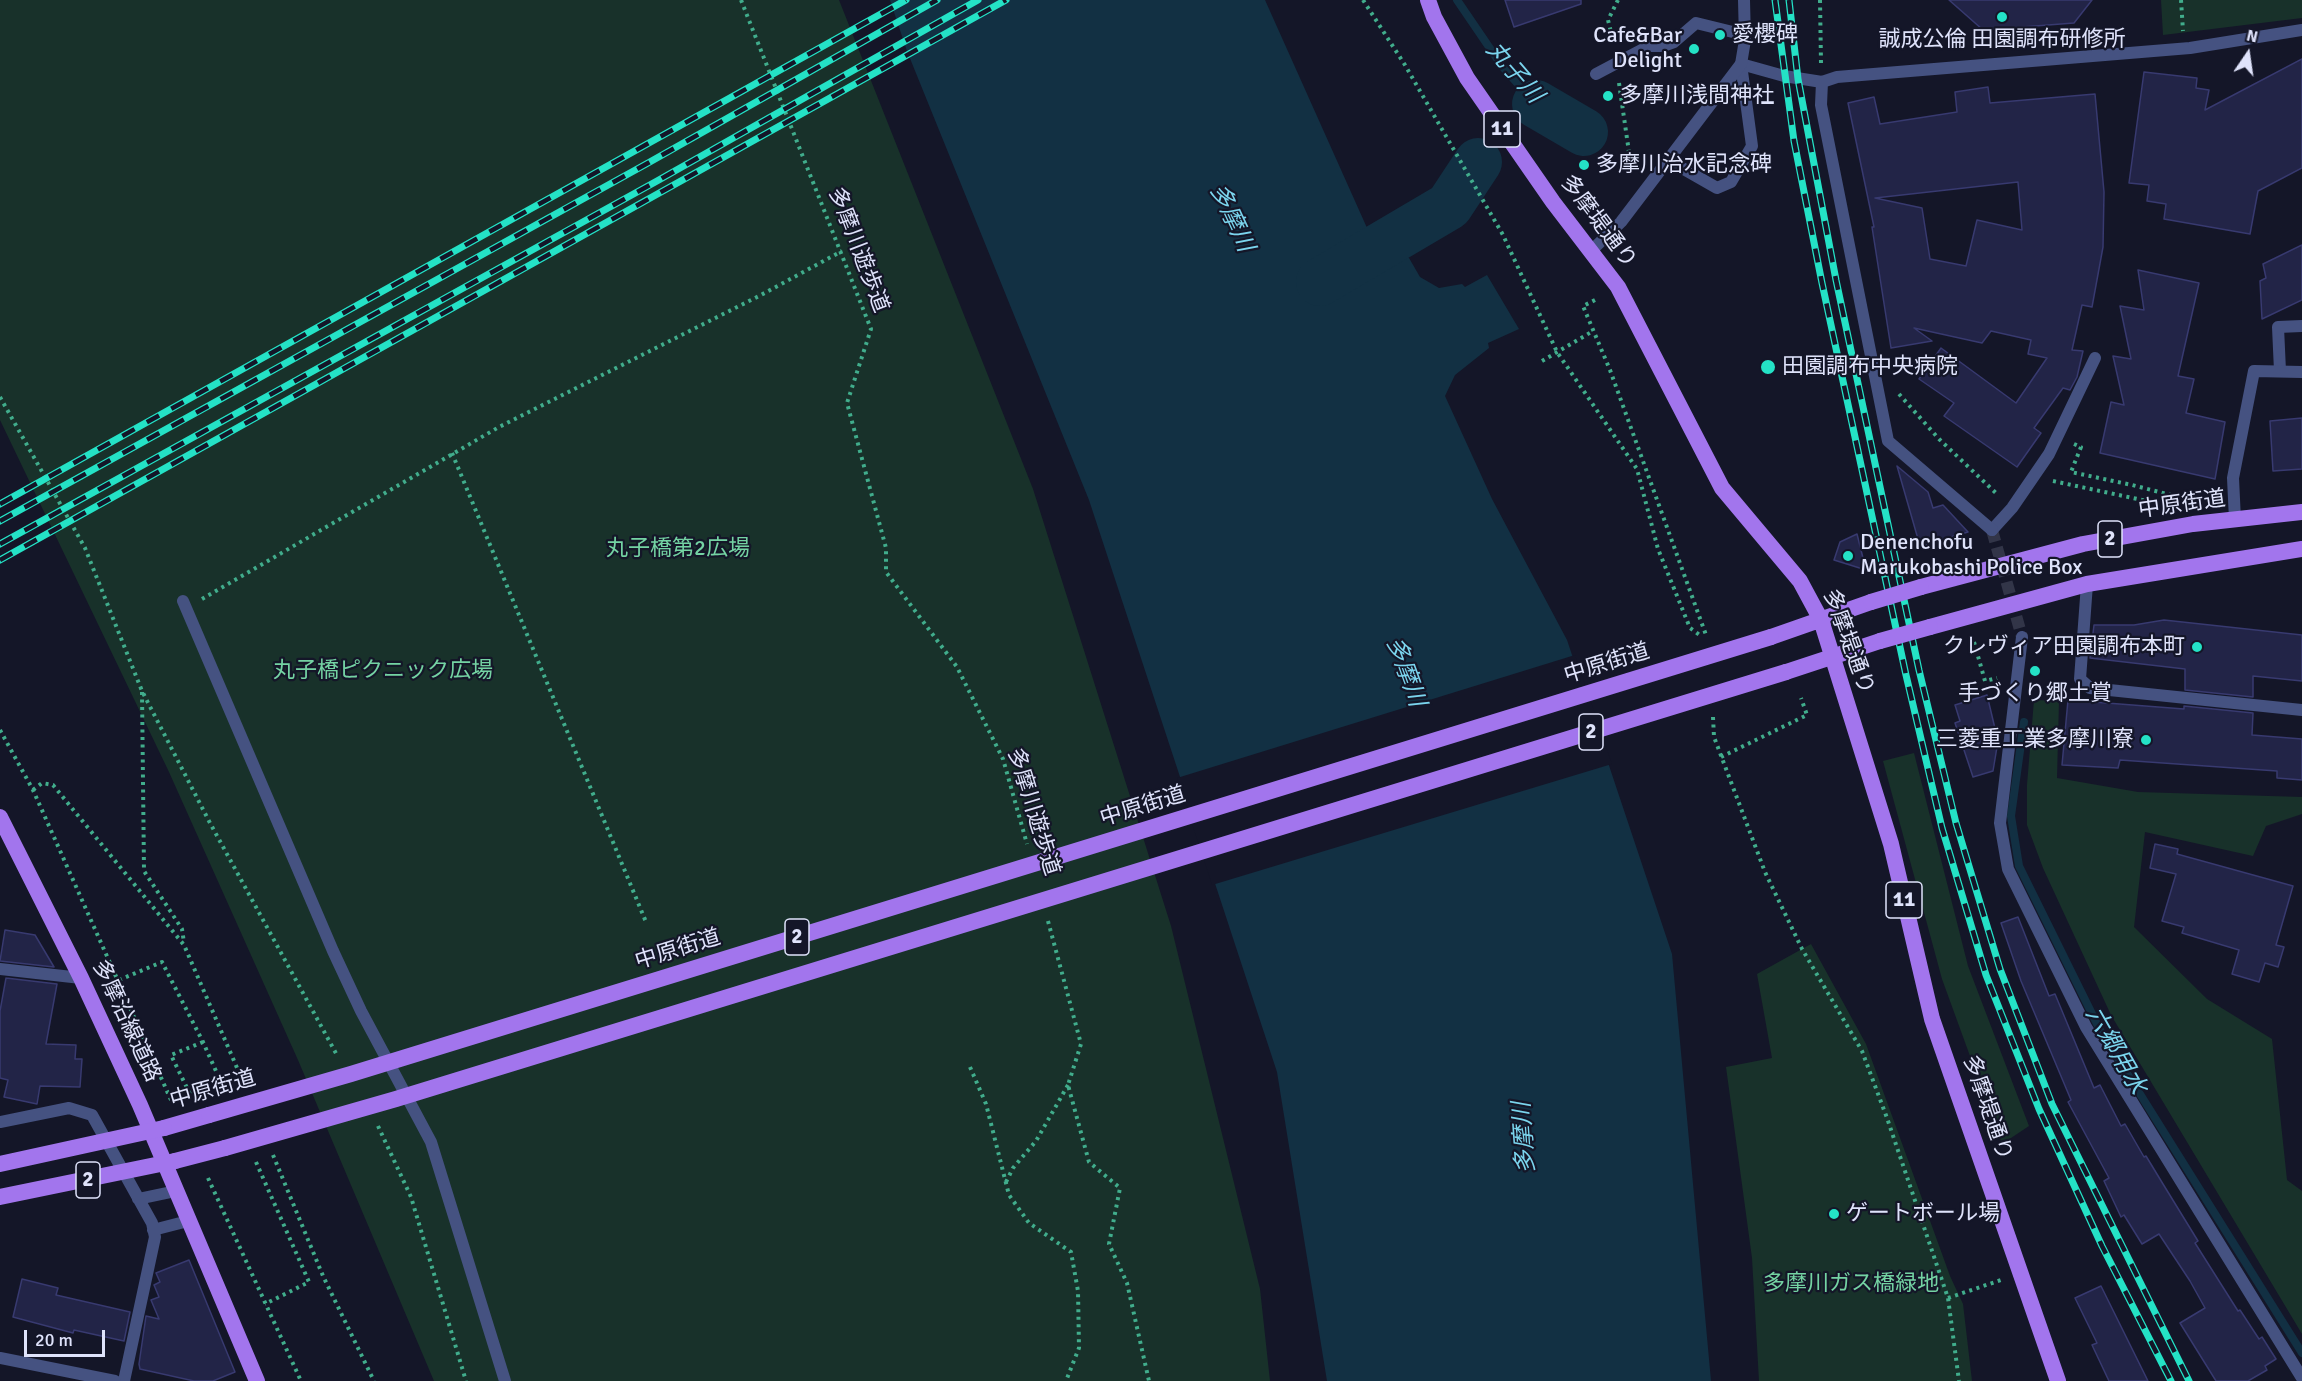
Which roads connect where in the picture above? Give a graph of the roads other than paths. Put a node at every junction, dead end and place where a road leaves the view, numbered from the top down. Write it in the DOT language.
graph roads {
  1 [pos="1428,0"];
  2 [pos="1744,0"];
  3 [pos="2302,30"];
  4 [pos="1745,35"];
  5 [pos="1741,64"];
  6 [pos="1596,74"];
  7 [pos="1822,82"];
  8 [pos="1668,160"];
  9 [pos="1591,251"];
  10 [pos="2302,326"];
  11 [pos="2096,358"];
  12 [pos="2280,371"];
  13 [pos="2302,372"];
  14 [pos="2302,512"];
  15 [pos="2235,520"];
  16 [pos="2302,549"];
  17 [pos="2087,584"];
  18 [pos="188,602"];
  19 [pos="1821,620"];
  20 [pos="2022,637"];
  21 [pos="1834,656"];
  22 [pos="2302,710"];
  23 [pos="0,817"];
  24 [pos="0,969"];
  25 [pos="81,978"];
  26 [pos="0,1122"];
  27 [pos="0,1164"];
  28 [pos="176,1191"];
  29 [pos="0,1197"];
  30 [pos="138,1199"];
  31 [pos="188,1221"];
  32 [pos="153,1230"];
  33 [pos="0,1358"];
  34 [pos="2302,1378"];
  35 [pos="115,1381"];
  36 [pos="124,1381"];
  37 [pos="257,1381"];
  38 [pos="505,1381"];
  39 [pos="2058,1381"];
  1 -- 9 [label="main road, 多摩堤通り / 11"];
  2 -- 4 [label="street"];
  3 -- 7 [label="street"];
  4 -- 5 [label="street"];
  4 -- 6 [label="street"];
  5 -- 7 [label="street"];
  5 -- 8 [label="street"];
  5 -- 8 [label="street"];
  7 -- 11 [label="street"];
  8 -- 9 [label="street"];
  9 -- 19 [label="main road, 多摩堤通り / 11"];
  10 -- 12 [label="street"];
  12 -- 13 [label="street"];
  12 -- 15 [label="street"];
  14 -- 15 [label="main road, 中原街道 / 2"];
  15 -- 19 [label="main road, 中原街道 / 2, bridge"];
  16 -- 17 [label="main road, 2"];
  17 -- 21 [label="main road, 2, bridge"];
  17 -- 22 [label="street"];
  18 -- 38 [label="street"];
  19 -- 21 [label="main road, 多摩堤通り / 11"];
  19 -- 27 [label="main road, 中原街道 / 2, bridge"];
  20 -- 34 [label="street"];
  21 -- 29 [label="main road, 2, bridge"];
  21 -- 39 [label="main road, 多摩堤通り / 11"];
  23 -- 25 [label="main road, 多摩沿線道路"];
  24 -- 25 [label="street"];
  25 -- 28 [label="main road, 多摩沿線道路"];
  26 -- 30 [label="street"];
  28 -- 30 [label="street"];
  28 -- 31 [label="main road, 多摩沿線道路"];
  30 -- 32 [label="street"];
  31 -- 32 [label="street"];
  31 -- 37 [label="main road, 多摩沿線道路"];
  32 -- 36 [label="street"];
  33 -- 35 [label="street"];
}
